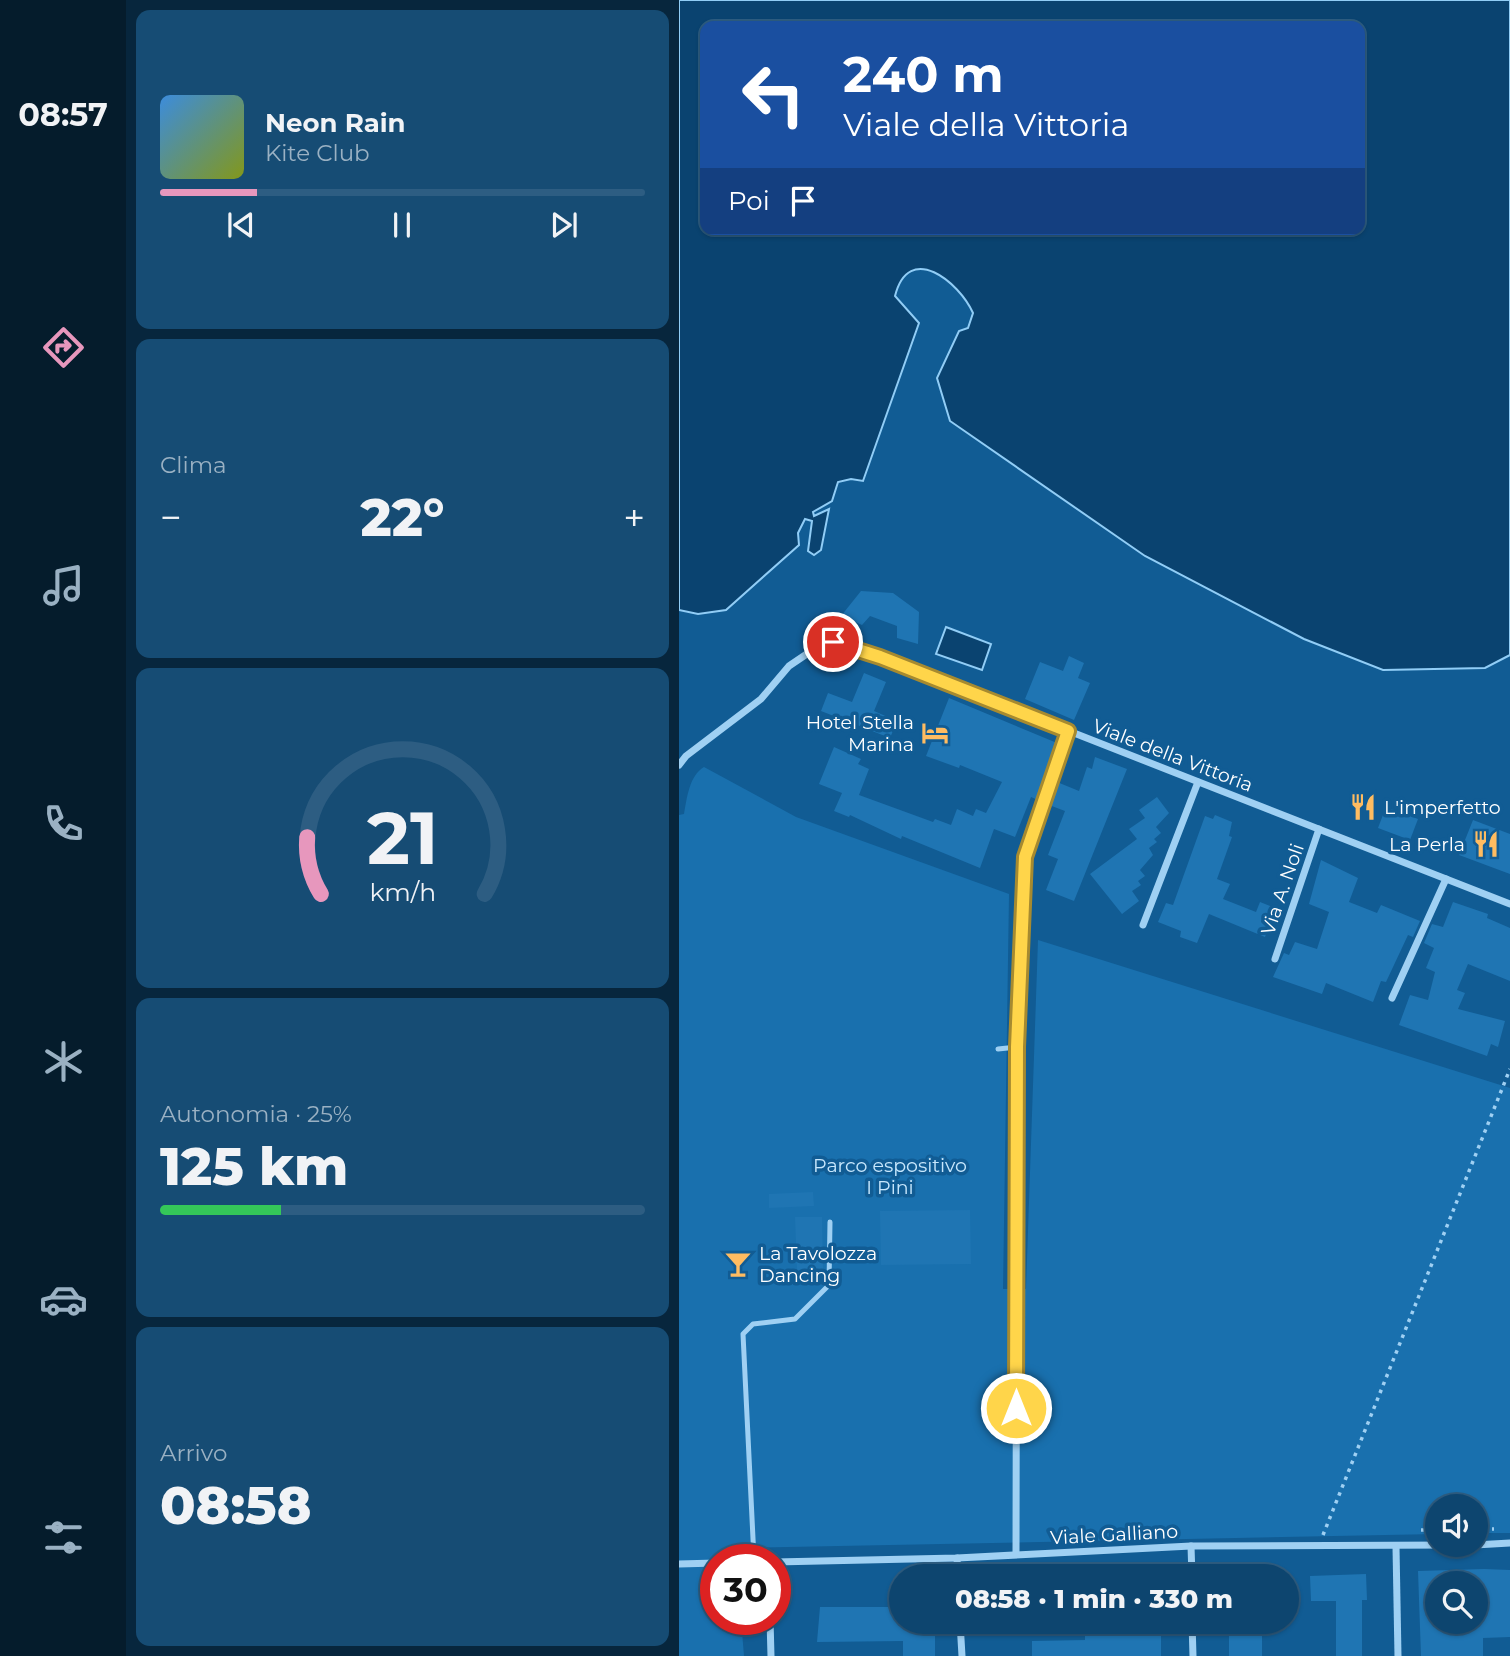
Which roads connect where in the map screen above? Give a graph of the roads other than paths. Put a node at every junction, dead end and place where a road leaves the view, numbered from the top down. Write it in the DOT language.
graph roads {
  1 [pos="1068,731"];
  2 [pos="679,765"];
  3 [pos="1198,782"];
  4 [pos="1319,829"];
  5 [pos="1446,879"];
  6 [pos="1510,904"];
  7 [pos="1143,925"];
  8 [pos="1275,959"];
  9 [pos="1392,998"];
  10 [pos="1017,1047"];
  11 [pos="999,1049"];
  12 [pos="830,1222"];
  13 [pos="753,1544"];
  14 [pos="1510,1544"];
  15 [pos="1488,1545"];
  16 [pos="1191,1546"];
  17 [pos="1425,1546"];
  18 [pos="1396,1547"];
  19 [pos="1016,1554"];
  20 [pos="957,1558"];
  21 [pos="791,1562"];
  22 [pos="700,1563"];
  23 [pos="679,1564"];
  24 [pos="957,1564"];
  25 [pos="1192,1564"];
  26 [pos="960,1634"];
  27 [pos="1192,1634"];
  28 [pos="770,1635"];
  29 [pos="771,1656"];
  30 [pos="961,1656"];
  31 [pos="1193,1656"];
  32 [pos="1398,1656"];
  1 -- 2 [label="street, Viale della Vittoria"];
  1 -- 3 [label="street, Viale della Vittoria"];
  1 -- 10 [label="street"];
  3 -- 4 [label="street, Viale della Vittoria"];
  3 -- 7 [label="street"];
  4 -- 5 [label="street, Viale della Vittoria"];
  4 -- 8 [label="street, Via A. Noli"];
  5 -- 6 [label="street, Viale della Vittoria"];
  5 -- 9 [label="street"];
  10 -- 11 [label="lane"];
  10 -- 19 [label="street"];
  12 -- 13 [label="lane"];
  14 -- 15 [label="street"];
  16 -- 18 [label="street, Viale Galliano"];
  16 -- 19 [label="street, Viale Galliano"];
  16 -- 25 [label="street"];
  17 -- 18 [label="street, Viale Galliano"];
  18 -- 32 [label="street"];
  19 -- 20 [label="street, Viale Galliano"];
  20 -- 21 [label="street, Viale Galliano"];
  20 -- 24 [label="street"];
  22 -- 23 [label="street"];
  26 -- 30 [label="street"];
  27 -- 31 [label="street"];
  28 -- 29 [label="street"];
}
